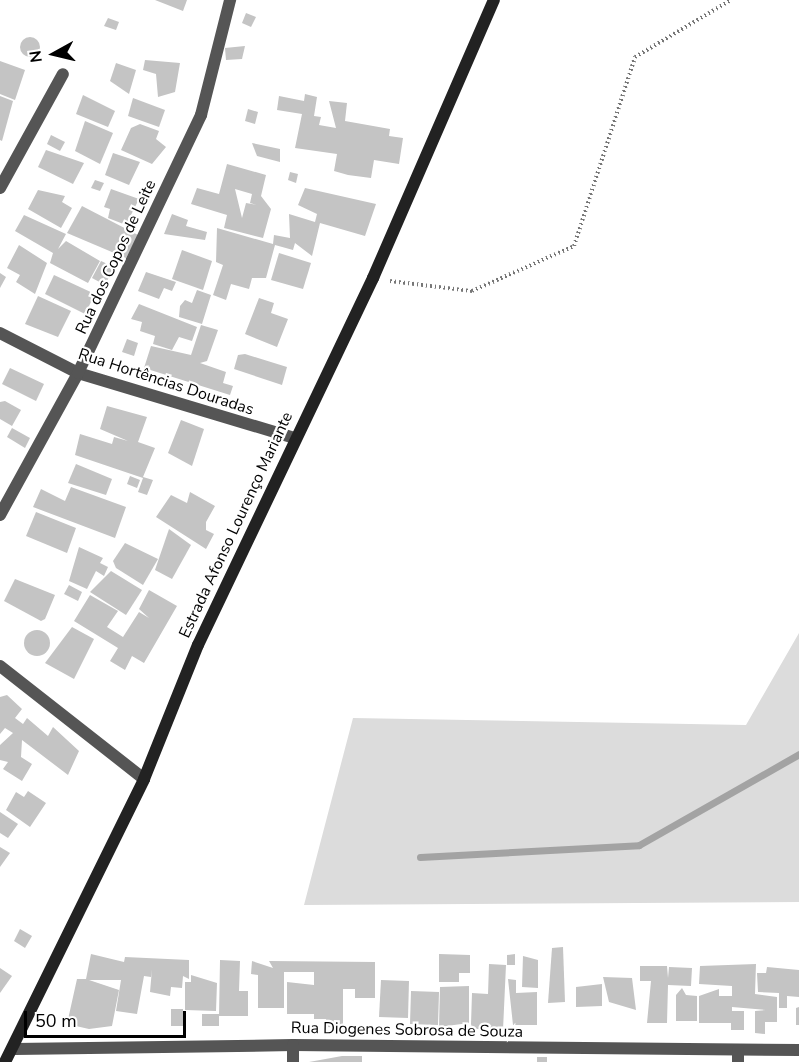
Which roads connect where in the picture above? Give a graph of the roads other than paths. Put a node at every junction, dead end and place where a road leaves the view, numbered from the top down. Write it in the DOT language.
graph roads {
  1 [pos="230,0"];
  2 [pos="494,0"];
  3 [pos="63,74"];
  4 [pos="0,188"];
  5 [pos="0,333"];
  6 [pos="78,374"];
  7 [pos="294,438"];
  8 [pos="0,515"];
  9 [pos="0,666"];
  10 [pos="144,779"];
  11 [pos="293,1045"];
  12 [pos="15,1049"];
  13 [pos="799,1050"];
  14 [pos="738,1056"];
  15 [pos="5,1062"];
  16 [pos="293,1062"];
  1 -- 6 [label="street, Rua dos Copos de Leite"];
  2 -- 7 [label="main road, Estrada Afonso Lourenço Mariante"];
  3 -- 4 [label="street"];
  5 -- 6 [label="street, Rua Hortências Douradas"];
  6 -- 7 [label="street, Rua Hortências Douradas"];
  6 -- 8 [label="street, Rua dos Copos de Leite"];
  7 -- 10 [label="main road, Estrada Afonso Lourenço Mariante"];
  9 -- 10 [label="street"];
  10 -- 12 [label="main road, Estrada Afonso Lourenço Mariante"];
  11 -- 12 [label="street, Rua Diogenes Sobrosa de Souza"];
  11 -- 14 [label="street, Rua Diogenes Sobrosa de Souza"];
  11 -- 16 [label="street"];
  12 -- 15 [label="main road, Estrada Afonso Lourenço Mariante"];
  13 -- 14 [label="street, Rua Diogenes Sobrosa de Souza"];
}
